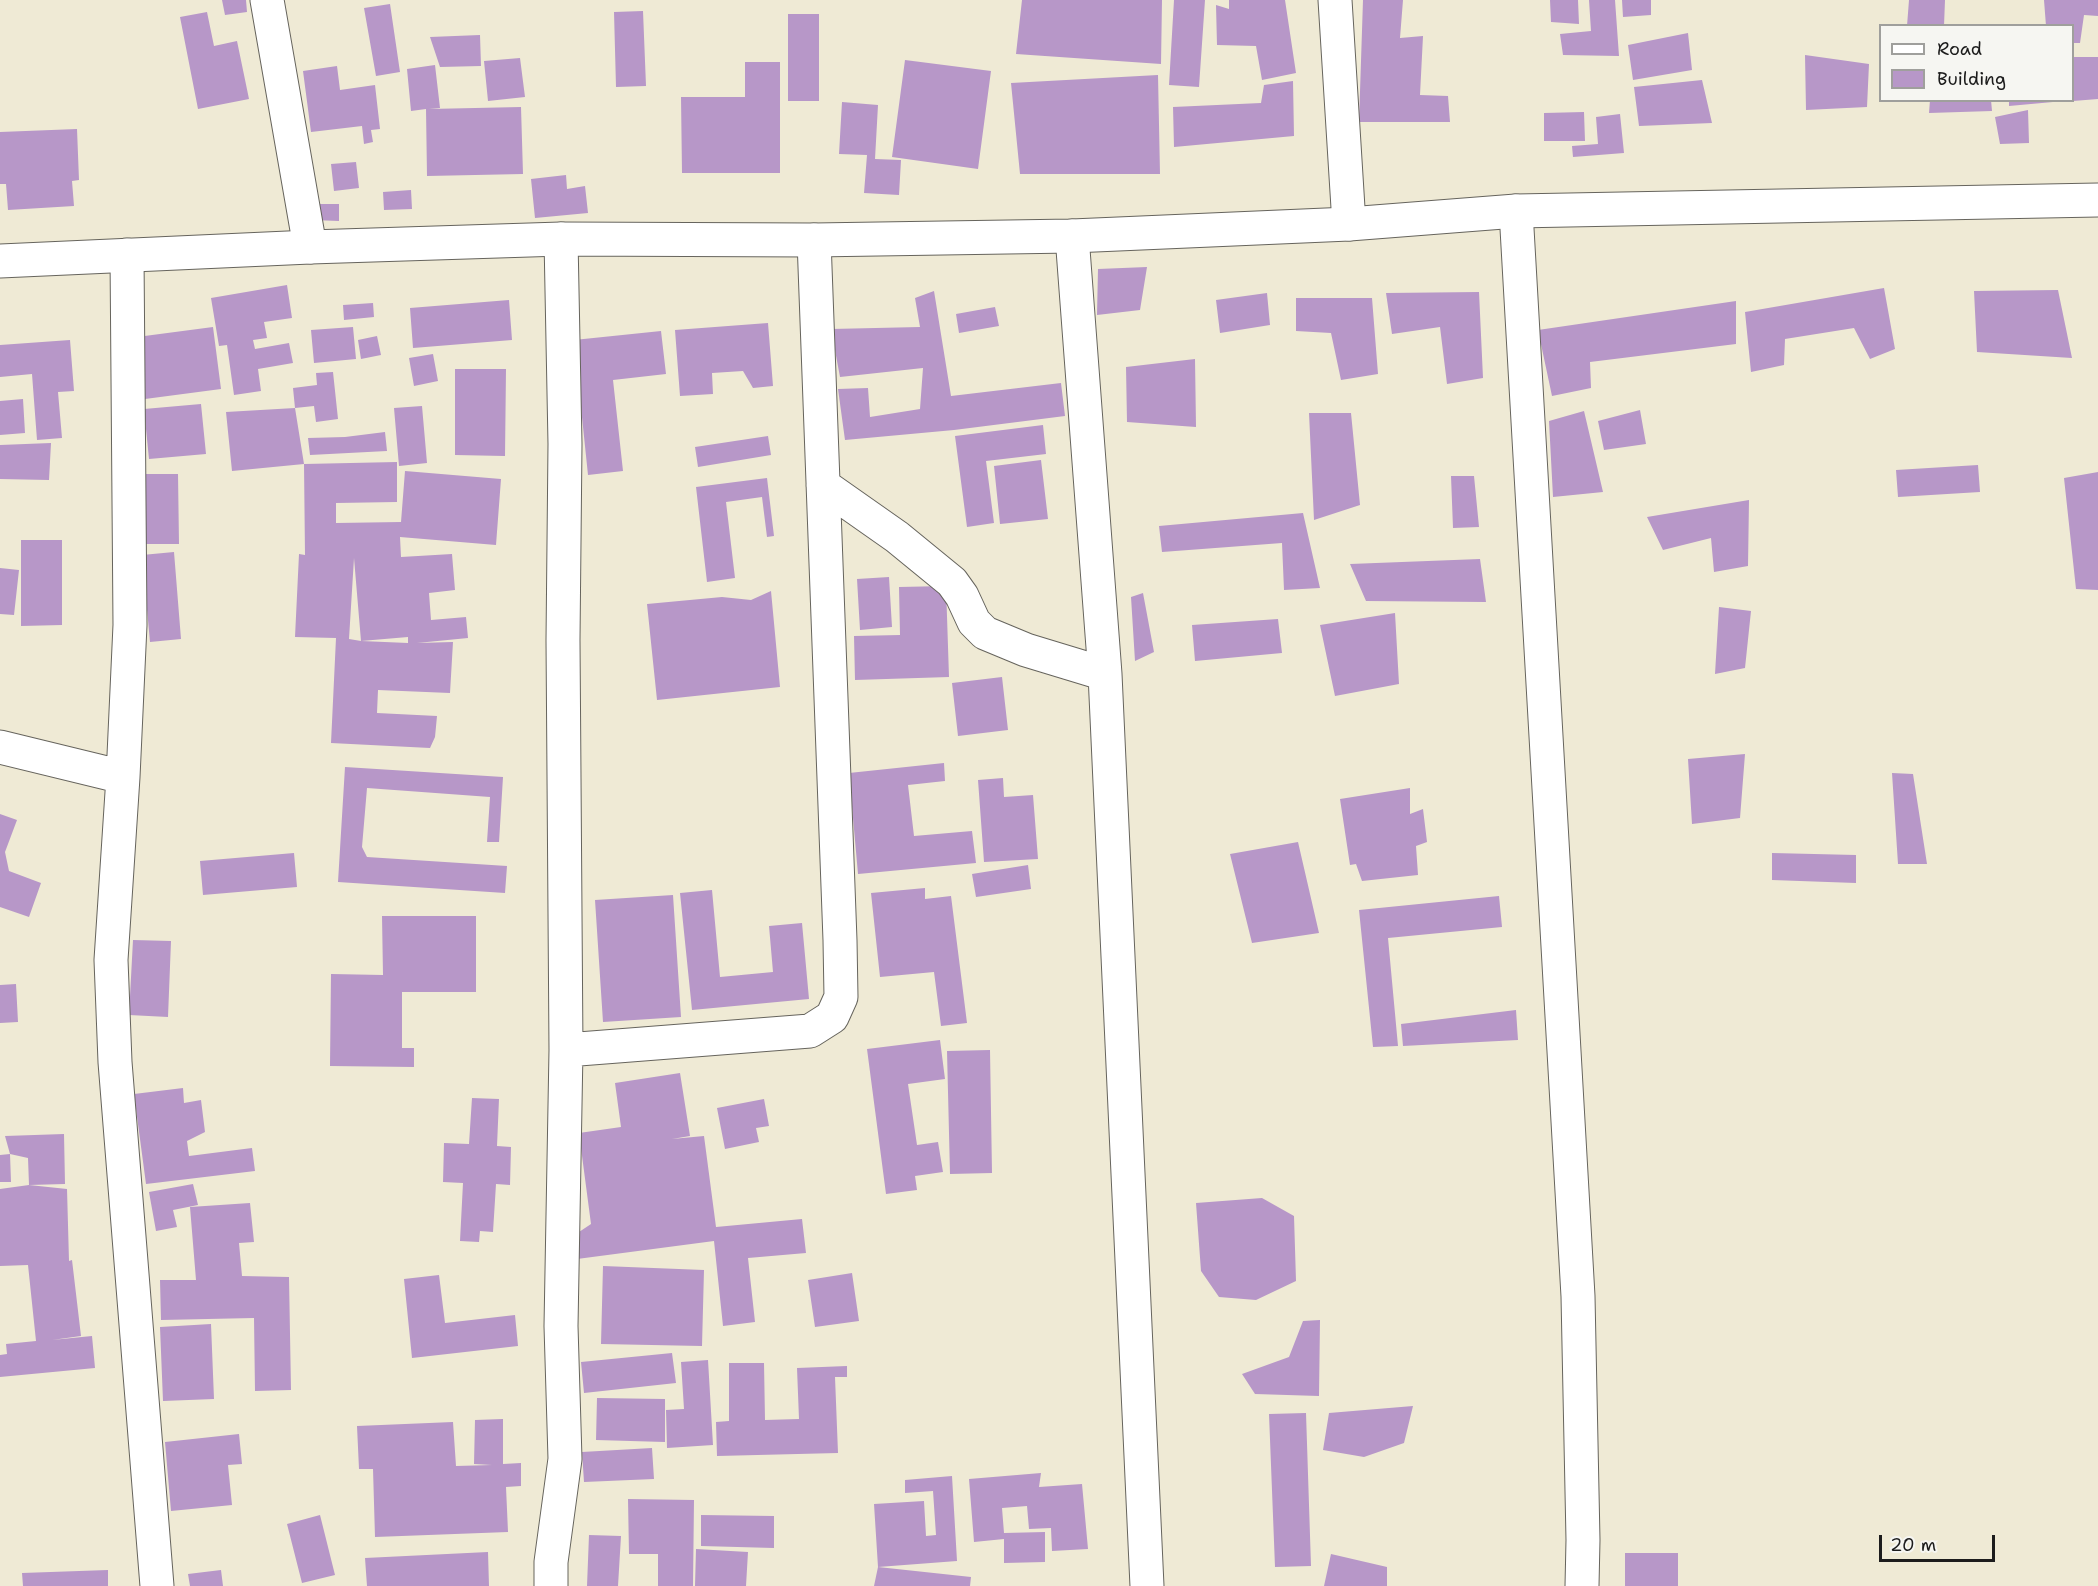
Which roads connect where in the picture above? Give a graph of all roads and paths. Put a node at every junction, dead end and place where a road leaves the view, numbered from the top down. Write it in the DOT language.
graph roads {
  1 [pos="267,0"];
  2 [pos="1335,0"];
  3 [pos="2098,200"];
  4 [pos="1516,211"];
  5 [pos="1349,224"];
  6 [pos="1072,236"];
  7 [pos="561,239"];
  8 [pos="814,240"];
  9 [pos="310,247"];
  10 [pos="127,255"];
  11 [pos="0,261"];
  12 [pos="823,485"];
  13 [pos="1105,674"];
  14 [pos="0,747"];
  15 [pos="123,777"];
  16 [pos="566,1050"];
  17 [pos="157,1586"];
  18 [pos="551,1586"];
  19 [pos="1147,1586"];
  20 [pos="1582,1586"];
  1 -- 9 [label="street"];
  2 -- 5 [label="street"];
  3 -- 4 [label="street"];
  4 -- 5 [label="street"];
  4 -- 20 [label="street"];
  5 -- 6 [label="street"];
  6 -- 8 [label="street"];
  6 -- 13 [label="street"];
  7 -- 8 [label="street"];
  7 -- 9 [label="street"];
  7 -- 16 [label="street"];
  8 -- 12 [label="street"];
  9 -- 10 [label="street"];
  10 -- 11 [label="street"];
  10 -- 15 [label="street"];
  12 -- 13 [label="street"];
  12 -- 16 [label="street"];
  13 -- 19 [label="street"];
  14 -- 15 [label="street"];
  15 -- 17 [label="street"];
  16 -- 18 [label="street"];
}
